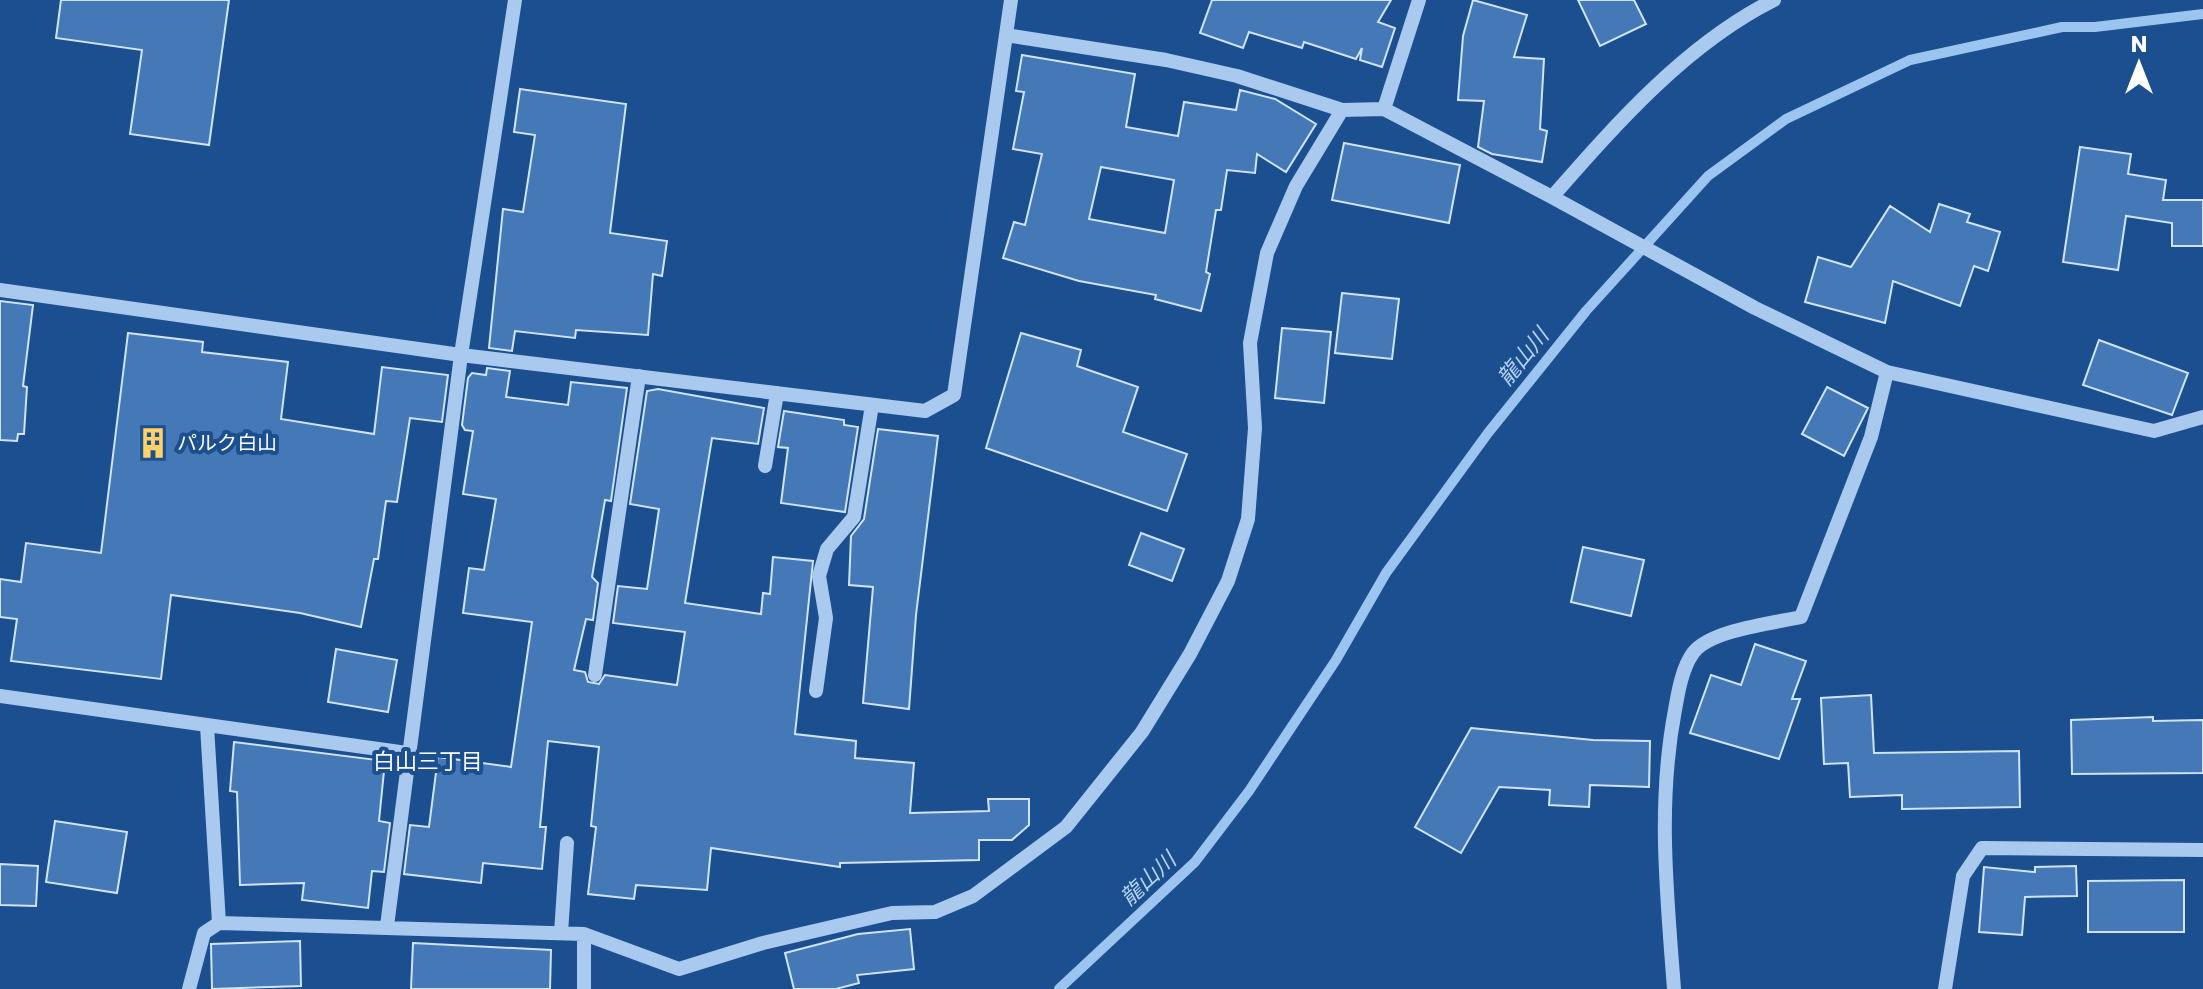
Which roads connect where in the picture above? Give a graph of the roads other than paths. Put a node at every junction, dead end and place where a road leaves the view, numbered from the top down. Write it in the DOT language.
graph roads {
  1 [pos="515,0"];
  2 [pos="1011,0"];
  3 [pos="1419,0"];
  4 [pos="1774,0"];
  5 [pos="1006,35"];
  6 [pos="1384,109"];
  7 [pos="1342,110"];
  8 [pos="1552,197"];
  9 [pos="0,290"];
  10 [pos="461,355"];
  11 [pos="1887,372"];
  12 [pos="639,376"];
  13 [pos="777,393"];
  14 [pos="872,405"];
  15 [pos="2203,417"];
  16 [pos="765,466"];
  17 [pos="595,675"];
  18 [pos="816,691"];
  19 [pos="0,696"];
  20 [pos="207,726"];
  21 [pos="407,753"];
  22 [pos="567,843"];
  23 [pos="2203,850"];
  24 [pos="219,923"];
  25 [pos="387,926"];
  26 [pos="561,933"];
  27 [pos="584,934"];
  28 [pos="189,989"];
  29 [pos="584,989"];
  30 [pos="1674,989"];
  31 [pos="1945,989"];
  1 -- 10 [label="lane"];
  2 -- 5 [label="lane"];
  3 -- 6 [label="lane"];
  4 -- 8 [label="lane"];
  5 -- 7 [label="lane"];
  5 -- 14 [label="lane"];
  6 -- 7 [label="lane"];
  6 -- 8 [label="lane"];
  7 -- 27 [label="lane"];
  8 -- 11 [label="lane"];
  9 -- 10 [label="lane"];
  10 -- 12 [label="lane"];
  10 -- 21 [label="lane"];
  11 -- 15 [label="lane"];
  11 -- 30 [label="lane"];
  12 -- 13 [label="lane"];
  12 -- 17 [label="lane"];
  13 -- 14 [label="lane"];
  13 -- 16 [label="lane"];
  14 -- 18 [label="lane"];
  19 -- 20 [label="lane"];
  20 -- 21 [label="lane"];
  20 -- 24 [label="lane"];
  21 -- 25 [label="lane"];
  22 -- 26 [label="lane"];
  23 -- 31 [label="lane"];
  24 -- 25 [label="lane"];
  24 -- 28 [label="lane"];
  25 -- 26 [label="lane"];
  26 -- 27 [label="lane"];
  27 -- 29 [label="lane"];
}
